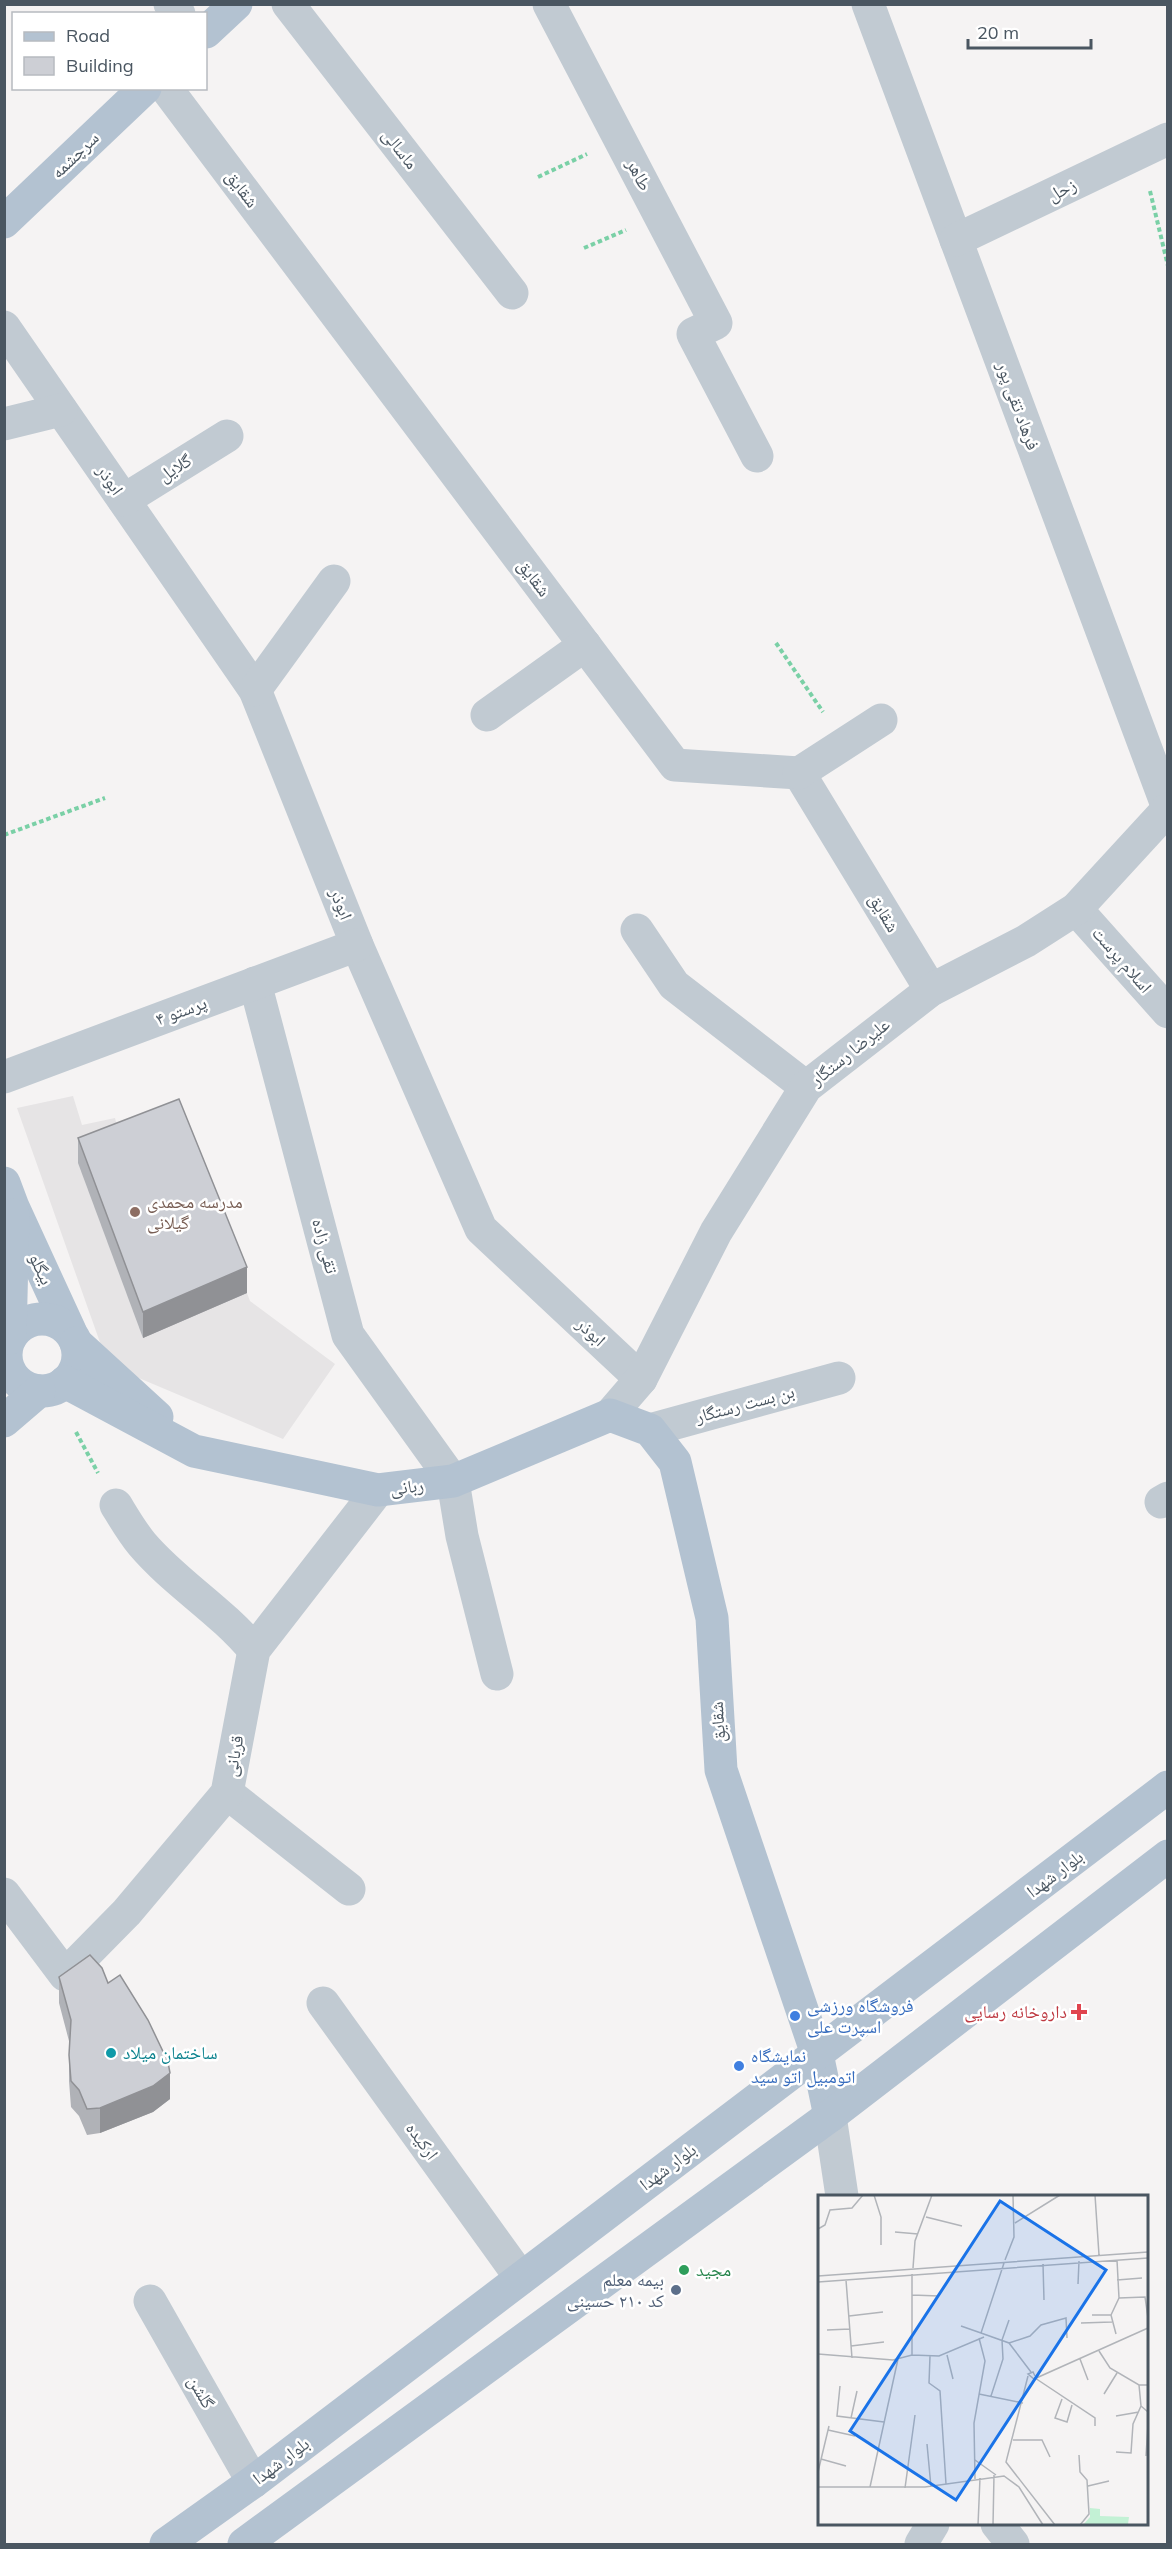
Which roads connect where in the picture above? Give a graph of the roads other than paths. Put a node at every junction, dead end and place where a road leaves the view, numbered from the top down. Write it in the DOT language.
graph roads {
  1 [pos="236,4"];
  2 [pos="288,4"];
  3 [pos="549,4"];
  4 [pos="868,4"];
  5 [pos="207,31"];
  6 [pos="143,90"];
  7 [pos="168,90"];
  8 [pos="1154,146"];
  9 [pos="4,222"];
  10 [pos="956,240"];
  11 [pos="512,293"];
  12 [pos="4,327"];
  13 [pos="61,410"];
  14 [pos="4,424"];
  15 [pos="227,436"];
  16 [pos="756,456"];
  17 [pos="124,500"];
  18 [pos="334,581"];
  19 [pos="585,645"];
  20 [pos="255,690"];
  21 [pos="487,715"];
  22 [pos="881,720"];
  23 [pos="799,773"];
  24 [pos="1167,808"];
  25 [pos="1076,909"];
  26 [pos="637,930"];
  27 [pos="357,945"];
  28 [pos="255,983"];
  29 [pos="931,990"];
  30 [pos="1167,1012"];
  31 [pos="4,1077"];
  32 [pos="806,1087"];
  33 [pos="9,1195"];
  34 [pos="73,1337"];
  35 [pos="7,1356"];
  36 [pos="839,1378"];
  37 [pos="641,1379"];
  38 [pos="52,1387"];
  39 [pos="610,1415"];
  40 [pos="4,1421"];
  41 [pos="650,1430"];
  42 [pos="194,1451"];
  43 [pos="453,1481"];
  44 [pos="378,1490"];
  45 [pos="116,1505"];
  46 [pos="254,1650"];
  47 [pos="497,1674"];
  48 [pos="1167,1787"];
  49 [pos="227,1793"];
  50 [pos="1167,1856"];
  51 [pos="349,1889"];
  52 [pos="4,1894"];
  53 [pos="323,2003"];
  54 [pos="817,2054"];
  55 [pos="830,2116"];
  56 [pos="842,2195"];
  57 [pos="521,2278"];
  58 [pos="150,2301"];
  59 [pos="253,2482"];
  60 [pos="932,2525"];
  61 [pos="998,2525"];
  62 [pos="166,2544"];
  63 [pos="244,2544"];
  64 [pos="921,2544"];
  65 [pos="1012,2544"];
  1 -- 5 [label="main road"];
  2 -- 11 [label="street, ماسالی"];
  3 -- 16 [label="street, طاهر"];
  4 -- 10 [label="street, فرهاد تقی پور"];
  6 -- 9 [label="main road, سرچشمه"];
  7 -- 19 [label="street, شقایق"];
  8 -- 10 [label="street, زحل"];
  10 -- 24 [label="street, فرهاد تقی پور"];
  12 -- 13 [label="street, ابوذر"];
  13 -- 14 [label="street"];
  13 -- 17 [label="street, ابوذر"];
  15 -- 17 [label="street, گلایل"];
  17 -- 20 [label="street, ابوذر"];
  18 -- 20 [label="street"];
  19 -- 21 [label="street"];
  19 -- 23 [label="street, شقایق"];
  20 -- 27 [label="street, ابوذر"];
  22 -- 23 [label="street"];
  23 -- 29 [label="street, شقایق"];
  24 -- 25 [label="street, علیرضا رستگار"];
  25 -- 29 [label="street, علیرضا رستگار"];
  25 -- 30 [label="street, اسلام پرست"];
  26 -- 32 [label="street"];
  27 -- 28 [label="street, پرستو ۴"];
  27 -- 37 [label="street, ابوذر"];
  28 -- 31 [label="street, پرستو ۴"];
  28 -- 43 [label="street, تقی زاده"];
  29 -- 32 [label="street, علیرضا رستگار"];
  32 -- 37 [label="street, علیرضا رستگار"];
  33 -- 34 [label="main road, بیگلو"];
  33 -- 35 [label="main road, بیگلو"];
  34 -- 35 [label="main road"];
  34 -- 38 [label="main road"];
  34 -- 42 [label="main road"];
  35 -- 38 [label="main road"];
  36 -- 41 [label="street, بن بست رستگار"];
  37 -- 39 [label="street, علیرضا رستگار"];
  38 -- 40 [label="main road"];
  38 -- 42 [label="main road, ربانی"];
  39 -- 41 [label="main road"];
  39 -- 43 [label="main road, ربانی"];
  41 -- 54 [label="main road, شقایق"];
  42 -- 44 [label="main road, ربانی"];
  43 -- 44 [label="main road, ربانی"];
  43 -- 47 [label="street"];
  44 -- 46 [label="street, قربانی"];
  45 -- 46 [label="street"];
  46 -- 49 [label="street, قربانی"];
  48 -- 54 [label="main road, بلوار شهدا"];
  49 -- 51 [label="street"];
  49 -- 52 [label="street, قربانی"];
  50 -- 55 [label="main road"];
  53 -- 57 [label="street, ارکیده"];
  54 -- 55 [label="main road, شقایق"];
  54 -- 57 [label="main road, بلوار شهدا"];
  55 -- 56 [label="street"];
  55 -- 63 [label="main road"];
  57 -- 59 [label="main road, بلوار شهدا"];
  58 -- 59 [label="street, گلشن"];
  59 -- 62 [label="main road, بلوار شهدا"];
  60 -- 64 [label="street"];
  61 -- 65 [label="street"];
}
